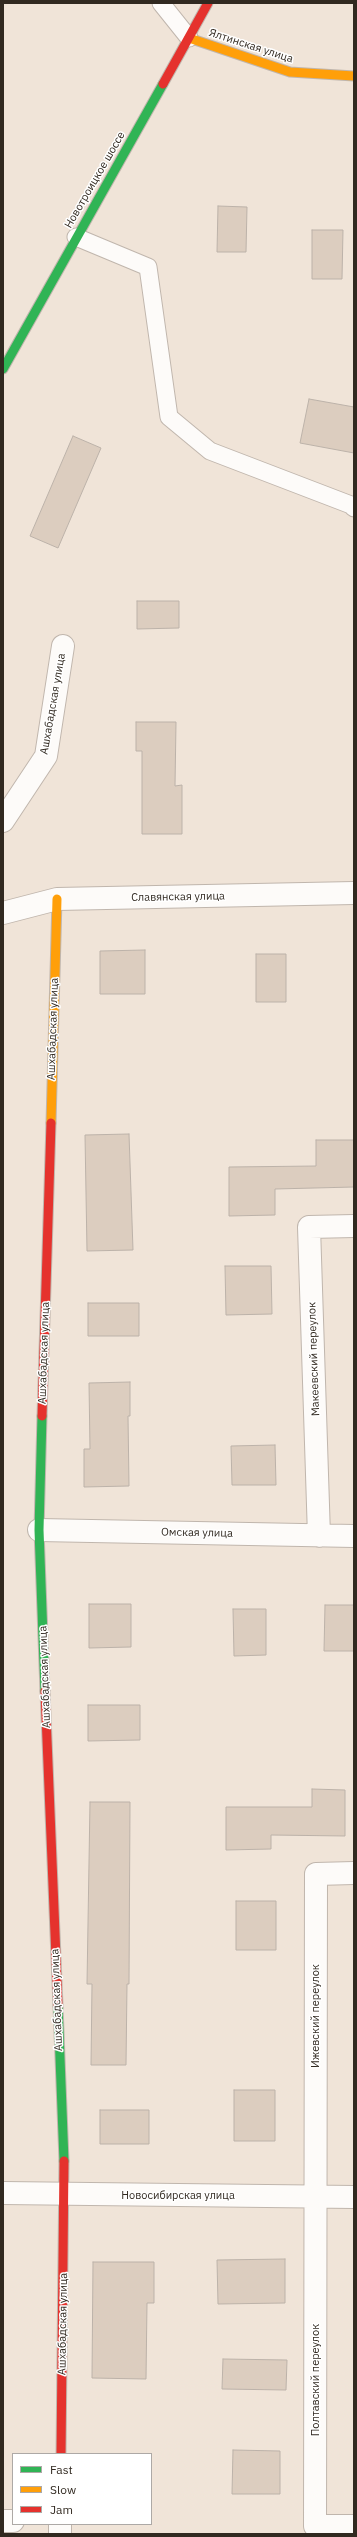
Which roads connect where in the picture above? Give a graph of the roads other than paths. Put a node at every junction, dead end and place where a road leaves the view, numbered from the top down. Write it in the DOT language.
graph roads {
  1 [pos="161,3"];
  2 [pos="208,3"];
  3 [pos="190,38"];
  4 [pos="354,76"];
  5 [pos="76,237"];
  6 [pos="3,369"];
  7 [pos="354,508"];
  8 [pos="63,646"];
  9 [pos="3,821"];
  10 [pos="354,893"];
  11 [pos="57,899"];
  12 [pos="3,913"];
  13 [pos="354,1226"];
  14 [pos="39,1530"];
  15 [pos="319,1536"];
  16 [pos="354,1536"];
  17 [pos="354,1873"];
  18 [pos="3,2193"];
  19 [pos="65,2195"];
  20 [pos="316,2196"];
  21 [pos="354,2197"];
  22 [pos="61,2453"];
  23 [pos="354,2526"];
  1 -- 3 [label="lane"];
  2 -- 3 [label="street, Новотроицкое шоссе"];
  3 -- 4 [label="street, Ялтинская улица"];
  3 -- 5 [label="street, Новотроицкое шоссе"];
  5 -- 6 [label="street, Новотроицкое шоссе"];
  5 -- 7 [label="lane"];
  8 -- 9 [label="street, Ашхабадская улица"];
  10 -- 11 [label="street, Славянская улица"];
  11 -- 12 [label="street, Славянская улица"];
  11 -- 14 [label="street, Ашхабадская улица"];
  13 -- 15 [label="street, Макеевский переулок"];
  14 -- 15 [label="street, Омская улица"];
  14 -- 19 [label="street, Ашхабадская улица"];
  15 -- 16 [label="street, Омская улица"];
  17 -- 20 [label="street, Ижевский переулок"];
  18 -- 19 [label="street, Новосибирская улица"];
  19 -- 20 [label="street, Новосибирская улица"];
  19 -- 22 [label="street, Ашхабадская улица"];
  20 -- 21 [label="street, Новосибирская улица"];
  20 -- 23 [label="street, Полтавский переулок"];
}
